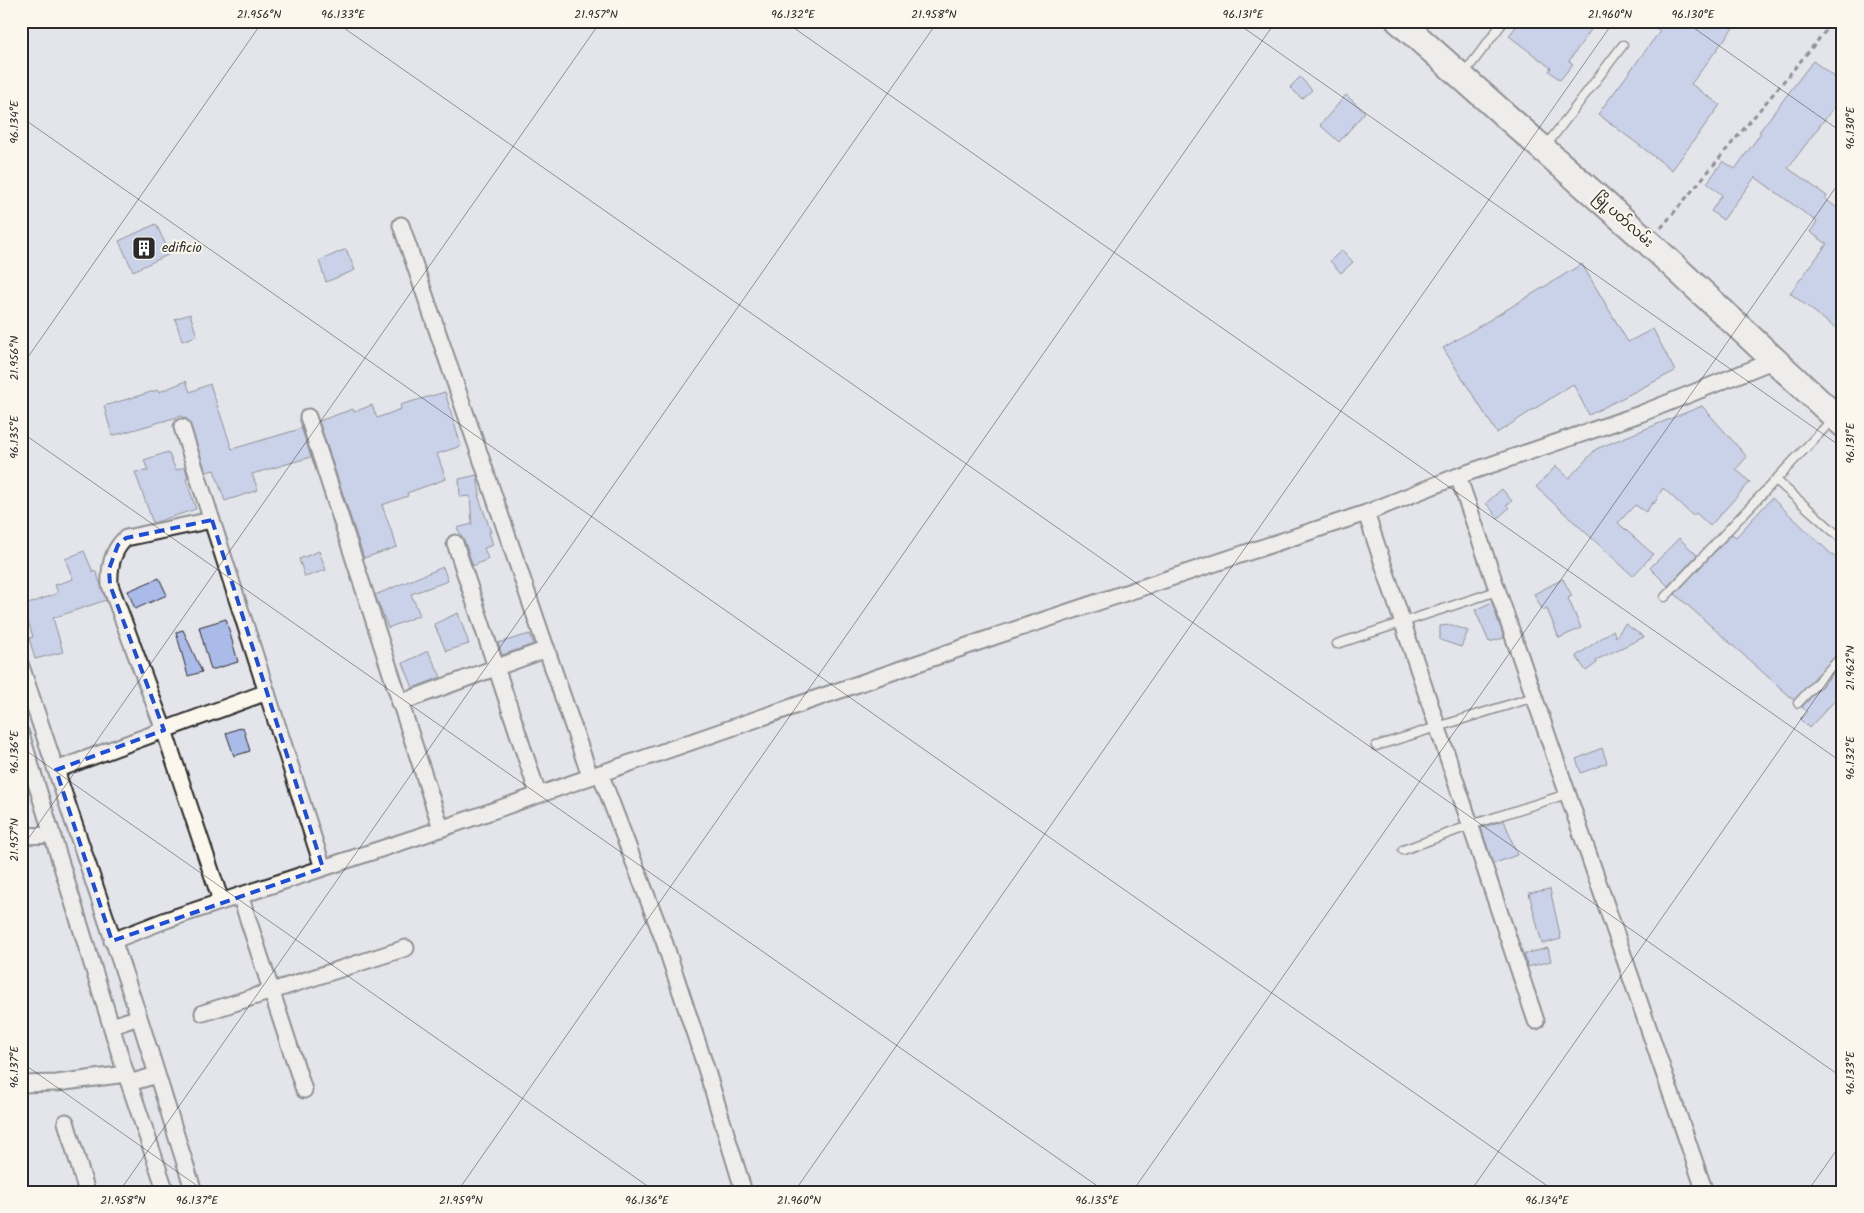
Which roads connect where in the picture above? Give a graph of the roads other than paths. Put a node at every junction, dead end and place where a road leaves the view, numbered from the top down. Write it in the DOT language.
graph roads {
  1 [pos="1399,21"];
  2 [pos="1504,21"];
  3 [pos="1623,46"];
  4 [pos="1462,76"];
  5 [pos="1544,148"];
  6 [pos="400,225"];
  7 [pos="1776,360"];
  8 [pos="308,417"];
  9 [pos="1839,420"];
  10 [pos="182,427"];
  11 [pos="1458,476"];
  12 [pos="1776,480"];
  13 [pos="1366,513"];
  14 [pos="212,520"];
  15 [pos="1843,540"];
  16 [pos="455,542"];
  17 [pos="1497,591"];
  18 [pos="1665,597"];
  19 [pos="1403,623"];
  20 [pos="1337,644"];
  21 [pos="547,649"];
  22 [pos="1843,655"];
  23 [pos="21,666"];
  24 [pos="496,668"];
  25 [pos="267,692"];
  26 [pos="1534,697"];
  27 [pos="399,703"];
  28 [pos="1798,703"];
  29 [pos="1437,726"];
  30 [pos="164,730"];
  31 [pos="32,739"];
  32 [pos="1376,746"];
  33 [pos="56,770"];
  34 [pos="595,774"];
  35 [pos="538,794"];
  36 [pos="1567,794"];
  37 [pos="1470,825"];
  38 [pos="441,828"];
  39 [pos="53,835"];
  40 [pos="21,836"];
  41 [pos="1403,850"];
  42 [pos="323,868"];
  43 [pos="240,895"];
  44 [pos="222,901"];
  45 [pos="112,941"];
  46 [pos="406,948"];
  47 [pos="272,991"];
  48 [pos="203,1014"];
  49 [pos="125,1021"];
  50 [pos="1536,1021"];
  51 [pos="140,1078"];
  52 [pos="21,1084"];
  53 [pos="304,1090"];
  54 [pos="66,1122"];
  55 [pos="87,1192"];
  56 [pos="166,1192"];
  57 [pos="194,1192"];
  58 [pos="744,1192"];
  59 [pos="1705,1192"];
  1 -- 4 [label="main road, မြို့ပတ်လမ်း"];
  2 -- 4 [label="lane"];
  3 -- 5 [label="lane"];
  4 -- 5 [label="main road, မြို့ပတ်လမ်း"];
  5 -- 7 [label="main road, မြို့ပတ်လမ်း"];
  6 -- 21 [label="street"];
  7 -- 9 [label="main road, မြို့ပတ်လမ်း"];
  7 -- 11 [label="street"];
  8 -- 27 [label="street"];
  9 -- 12 [label="lane"];
  10 -- 14 [label="street"];
  11 -- 13 [label="street"];
  11 -- 17 [label="street"];
  12 -- 15 [label="lane"];
  12 -- 18 [label="lane"];
  13 -- 19 [label="street"];
  13 -- 34 [label="street"];
  14 -- 25 [label="street"];
  14 -- 30 [label="street"];
  16 -- 24 [label="street"];
  17 -- 19 [label="lane"];
  17 -- 26 [label="street"];
  19 -- 20 [label="lane"];
  19 -- 29 [label="street"];
  21 -- 24 [label="street"];
  21 -- 34 [label="street"];
  22 -- 28 [label="lane"];
  23 -- 31 [label="street"];
  24 -- 27 [label="street"];
  24 -- 35 [label="street"];
  25 -- 30 [label="street"];
  25 -- 42 [label="street"];
  26 -- 29 [label="lane"];
  26 -- 36 [label="street"];
  27 -- 38 [label="street"];
  29 -- 32 [label="lane"];
  29 -- 37 [label="street"];
  30 -- 33 [label="street"];
  30 -- 44 [label="street"];
  31 -- 33 [label="street"];
  31 -- 39 [label="street"];
  33 -- 45 [label="street"];
  34 -- 35 [label="street"];
  34 -- 58 [label="street"];
  35 -- 38 [label="street"];
  36 -- 37 [label="lane"];
  36 -- 59 [label="street"];
  37 -- 41 [label="lane"];
  37 -- 50 [label="street"];
  38 -- 42 [label="street"];
  39 -- 40 [label="street"];
  39 -- 49 [label="street"];
  42 -- 43 [label="street"];
  43 -- 44 [label="street"];
  43 -- 47 [label="street"];
  44 -- 45 [label="street"];
  45 -- 49 [label="street"];
  46 -- 47 [label="street"];
  47 -- 48 [label="street"];
  47 -- 53 [label="street"];
  49 -- 51 [label="street"];
  49 -- 51 [label="street"];
  51 -- 52 [label="street"];
  51 -- 56 [label="street"];
  51 -- 57 [label="street"];
  54 -- 55 [label="street"];
}
